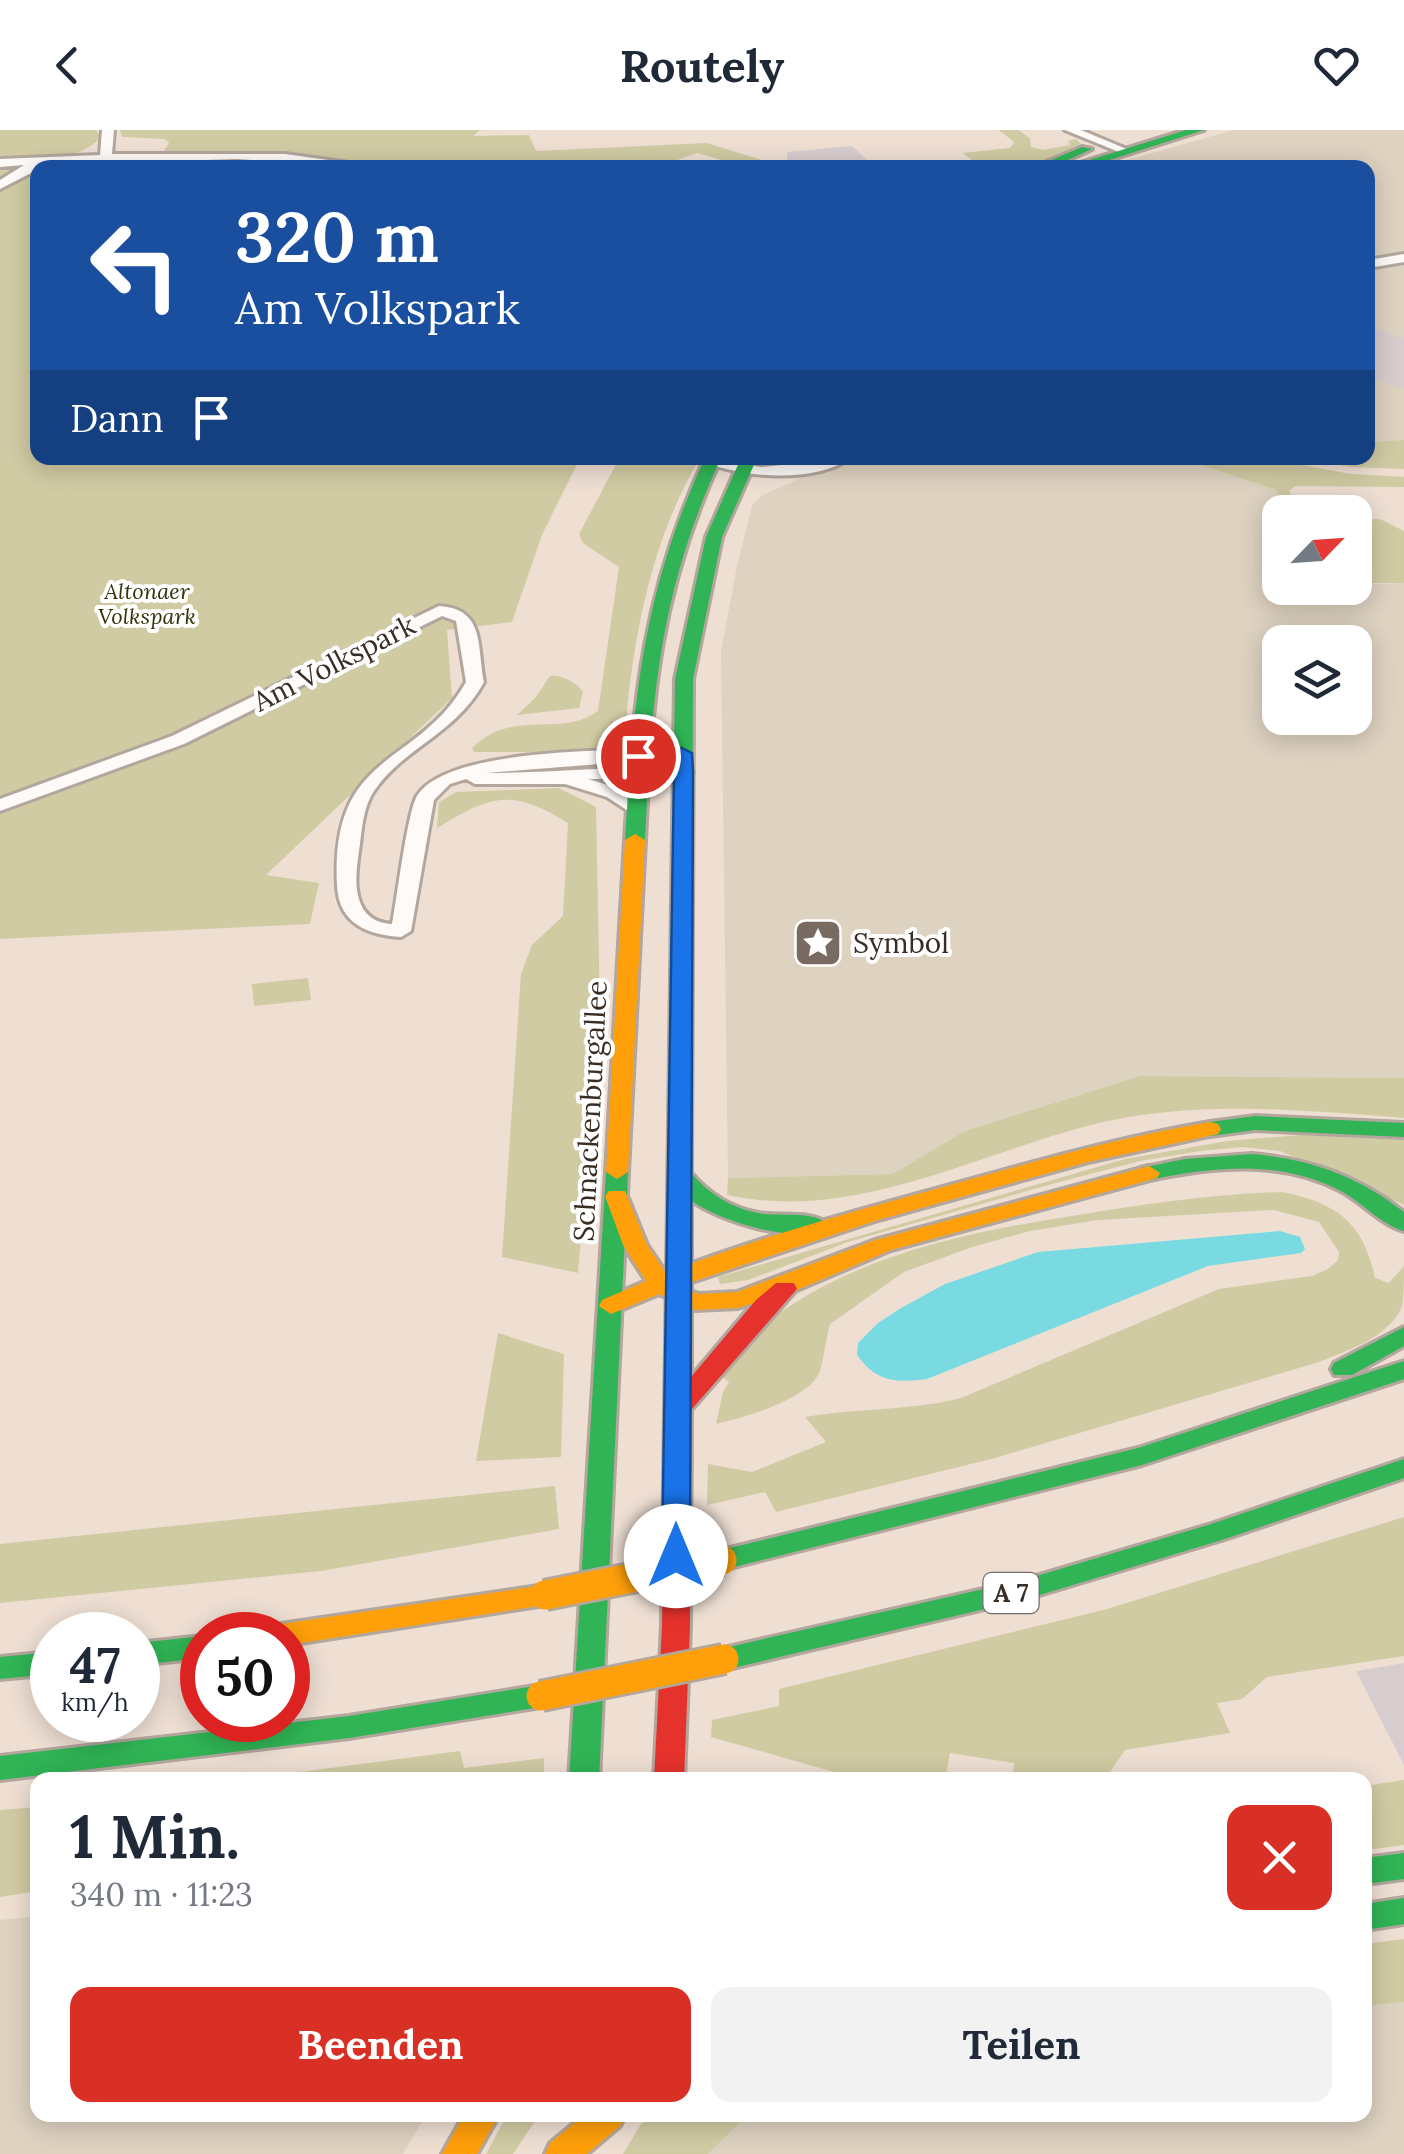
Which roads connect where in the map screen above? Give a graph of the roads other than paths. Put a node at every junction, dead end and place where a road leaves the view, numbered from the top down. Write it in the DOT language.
graph roads {
  1 [pos="108,130"];
  2 [pos="1071,130"];
  3 [pos="1151,130"];
  4 [pos="1198,130"];
  5 [pos="1112,147"];
  6 [pos="106,159"];
  7 [pos="70,160"];
  8 [pos="323,160"];
  9 [pos="1066,160"];
  10 [pos="1086,160"];
  11 [pos="30,161"];
  12 [pos="0,162"];
  13 [pos="30,166"];
  14 [pos="0,185"];
  15 [pos="1404,258"];
  16 [pos="1375,263"];
  17 [pos="727,465"];
  18 [pos="728,465"];
  19 [pos="748,465"];
  20 [pos="810,465"];
  21 [pos="683,762"];
  22 [pos="638,764"];
  23 [pos="457,774"];
  24 [pos="562,779"];
  25 [pos="0,805"];
  26 [pos="636,810"];
  27 [pos="1404,1130"];
  28 [pos="678,1173"];
  29 [pos="616,1196"];
  30 [pos="849,1220"];
  31 [pos="1404,1224"];
  32 [pos="800,1276"];
  33 [pos="672,1285"];
  34 [pos="611,1306"];
  35 [pos="1404,1334"];
  36 [pos="1404,1370"];
  37 [pos="677,1409"];
  38 [pos="1204,1437"];
  39 [pos="1404,1468"];
  40 [pos="1392,1497"];
  41 [pos="1292,1505"];
  42 [pos="310,1631"];
  43 [pos="30,1665"];
  44 [pos="0,1668"];
  45 [pos="0,1768"];
  46 [pos="584,1772"];
  47 [pos="670,1772"];
  48 [pos="1404,1866"];
  49 [pos="1372,1870"];
  50 [pos="1404,1911"];
  51 [pos="1372,1916"];
  52 [pos="478,2122"];
  53 [pos="566,2122"];
  54 [pos="600,2122"];
  55 [pos="459,2154"];
  56 [pos="548,2154"];
  57 [pos="562,2154"];
  1 -- 6 [label="street"];
  2 -- 5 [label="street"];
  3 -- 5 [label="main road"];
  4 -- 5 [label="main road"];
  5 -- 9 [label="main road"];
  5 -- 10 [label="main road"];
  6 -- 7 [label="street"];
  6 -- 8 [label="street"];
  11 -- 12 [label="street"];
  13 -- 14 [label="street"];
  15 -- 16 [label="street"];
  17 -- 22 [label="main road, Schnackenburgallee"];
  18 -- 21 [label="main road"];
  19 -- 20 [label="street"];
  21 -- 22 [label="street"];
  21 -- 28 [label="main road"];
  22 -- 23 [label="street"];
  22 -- 24 [label="street"];
  22 -- 26 [label="main road, Schnackenburgallee"];
  23 -- 24 [label="street"];
  23 -- 25 [label="street, Am Volkspark"];
  24 -- 26 [label="street"];
  26 -- 29 [label="main road, Schnackenburgallee"];
  27 -- 30 [label="main road"];
  28 -- 30 [label="main road"];
  28 -- 33 [label="main road"];
  29 -- 33 [label="main road"];
  29 -- 34 [label="main road, Schnackenburgallee"];
  30 -- 33 [label="main road"];
  31 -- 32 [label="main road"];
  32 -- 33 [label="main road"];
  32 -- 37 [label="main road"];
  33 -- 34 [label="main road"];
  33 -- 37 [label="main road"];
  34 -- 46 [label="main road, Schnackenburgallee"];
  35 -- 38 [label="main road"];
  36 -- 38 [label="main road"];
  37 -- 47 [label="main road"];
  38 -- 42 [label="main road, bridge"];
  39 -- 41 [label="main road, A 7"];
  40 -- 41 [label="main road"];
  41 -- 45 [label="main road, A 7, bridge"];
  43 -- 44 [label="main road"];
  48 -- 49 [label="main road"];
  50 -- 51 [label="main road"];
  52 -- 55 [label="main road"];
  53 -- 56 [label="main road"];
  54 -- 57 [label="main road"];
}
